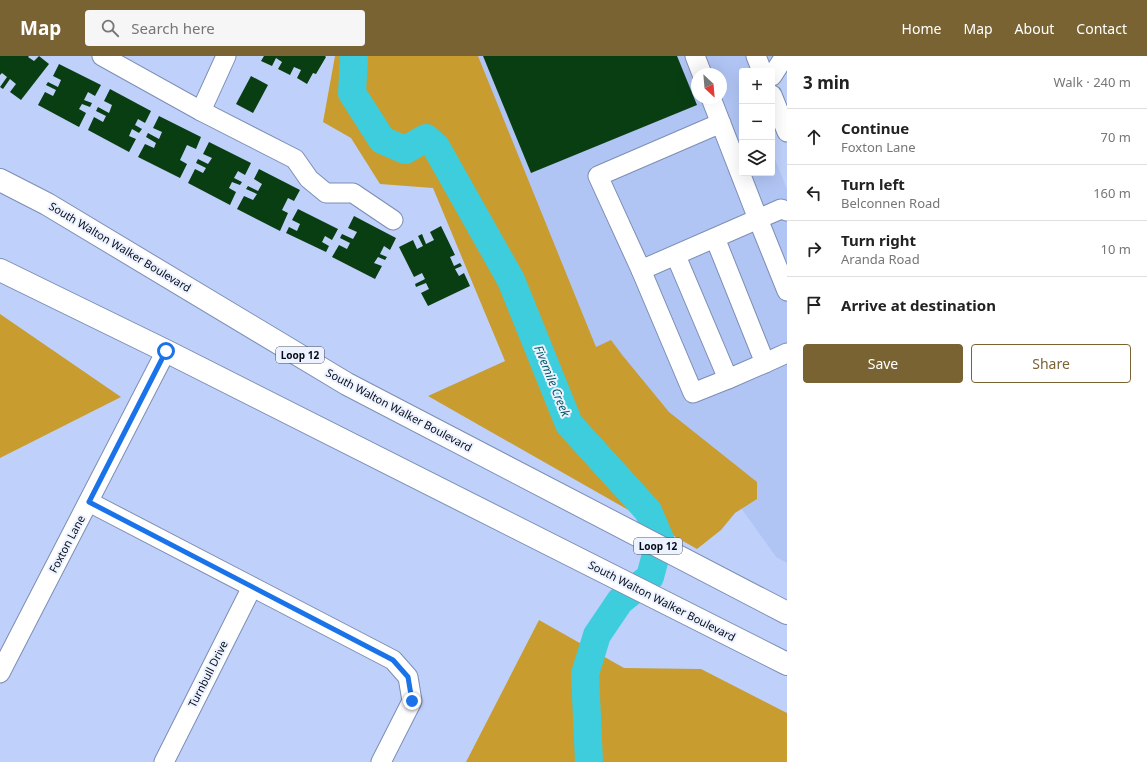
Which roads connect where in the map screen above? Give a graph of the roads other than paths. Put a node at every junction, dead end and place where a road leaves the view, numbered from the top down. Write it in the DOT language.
graph roads {
  1 [pos="102,56"];
  2 [pos="226,56"];
  3 [pos="695,56"];
  4 [pos="756,56"];
  5 [pos="784,56"];
  6 [pos="700,68"];
  7 [pos="761,68"];
  8 [pos="775,71"];
  9 [pos="775,102"];
  10 [pos="713,104"];
  11 [pos="201,111"];
  12 [pos="721,123"];
  13 [pos="787,129"];
  14 [pos="0,180"];
  15 [pos="787,211"];
  16 [pos="758,219"];
  17 [pos="393,220"];
  18 [pos="716,238"];
  19 [pos="676,256"];
  20 [pos="0,270"];
  21 [pos="641,270"];
  22 [pos="787,291"];
  23 [pos="166,351"];
  24 [pos="787,353"];
  25 [pos="765,363"];
  26 [pos="728,379"];
  27 [pos="89,502"];
  28 [pos="252,587"];
  29 [pos="787,613"];
  30 [pos="787,664"];
  31 [pos="0,673"];
  32 [pos="164,762"];
  33 [pos="381,762"];
  1 -- 11 [label="street"];
  2 -- 11 [label="street"];
  3 -- 6 [label="street"];
  4 -- 7 [label="street"];
  5 -- 8 [label="street"];
  9 -- 13 [label="street"];
  10 -- 12 [label="street"];
  11 -- 17 [label="street"];
  12 -- 16 [label="street"];
  12 -- 21 [label="street"];
  14 -- 29 [label="main road, South Walton Walker Boulevard / Loop 12"];
  15 -- 16 [label="street"];
  16 -- 18 [label="street"];
  16 -- 22 [label="street"];
  18 -- 19 [label="street"];
  18 -- 25 [label="street"];
  19 -- 21 [label="street"];
  19 -- 26 [label="street"];
  20 -- 23 [label="main road, South Walton Walker Boulevard"];
  21 -- 26 [label="street"];
  23 -- 27 [label="street, Foxton Lane"];
  23 -- 30 [label="main road, South Walton Walker Boulevard"];
  24 -- 25 [label="street"];
  25 -- 26 [label="street"];
  27 -- 28 [label="street"];
  27 -- 31 [label="street, Foxton Lane"];
  28 -- 32 [label="street, Turnbull Drive"];
  28 -- 33 [label="street"];
}
